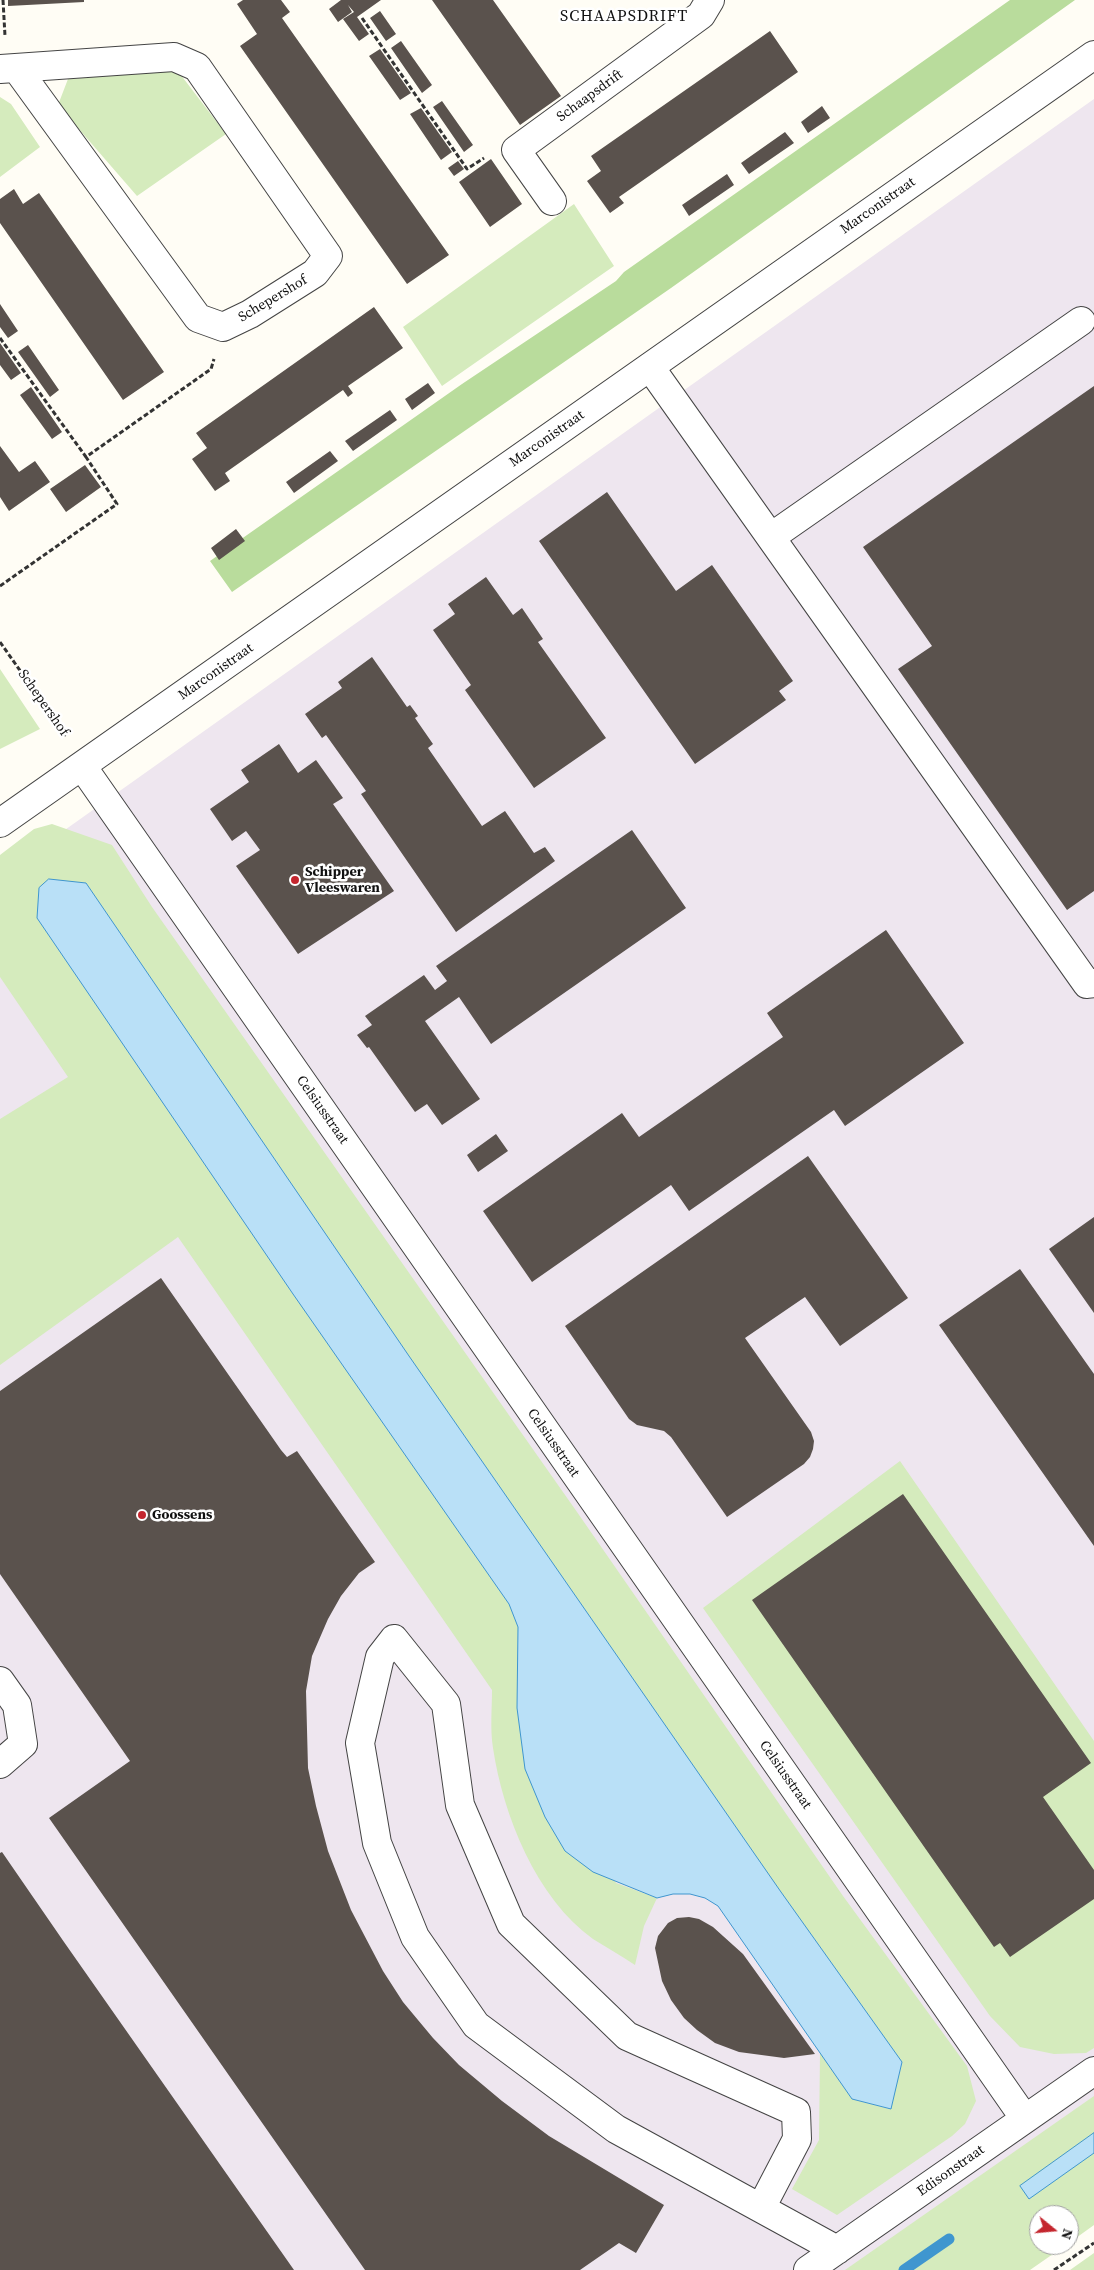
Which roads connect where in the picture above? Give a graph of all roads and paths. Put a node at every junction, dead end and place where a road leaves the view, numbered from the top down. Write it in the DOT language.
graph roads {
  1 [pos="710,0"];
  2 [pos="362,18"];
  3 [pos="1094,55"];
  4 [pos="9,69"];
  5 [pos="516,150"];
  6 [pos="552,201"];
  7 [pos="1081,321"];
  8 [pos="223,327"];
  9 [pos="0,338"];
  10 [pos="650,367"];
  11 [pos="86,456"];
  12 [pos="771,537"];
  13 [pos="0,586"];
  14 [pos="0,642"];
  15 [pos="82,766"];
  16 [pos="0,823"];
  17 [pos="1094,983"];
  18 [pos="0,1681"];
  19 [pos="0,1764"];
  20 [pos="1094,2071"];
  21 [pos="1025,2119"];
  22 [pos="761,2208"];
  23 [pos="1094,2242"];
  24 [pos="837,2250"];
  25 [pos="808,2270"];
  26 [pos="1054,2270"];
  1 -- 5 [label="street, Schaapsdrift"];
  2 -- 5 [label="path"];
  3 -- 10 [label="street, Marconistraat"];
  4 -- 8 [label="street, Schepershof"];
  4 -- 8 [label="street, Schepershof"];
  5 -- 6 [label="street"];
  7 -- 12 [label="street"];
  8 -- 11 [label="path"];
  9 -- 11 [label="path"];
  10 -- 12 [label="street"];
  10 -- 15 [label="street, Marconistraat"];
  11 -- 13 [label="path"];
  12 -- 17 [label="street"];
  14 -- 15 [label="path, Schepershof"];
  15 -- 16 [label="street, Marconistraat"];
  15 -- 21 [label="street, Celsiusstraat"];
  18 -- 19 [label="street"];
  20 -- 21 [label="street, Edisonstraat"];
  21 -- 24 [label="street, Edisonstraat"];
  22 -- 22 [label="street"];
  22 -- 24 [label="street"];
  23 -- 26 [label="path"];
  24 -- 25 [label="street, Edisonstraat"];
}
